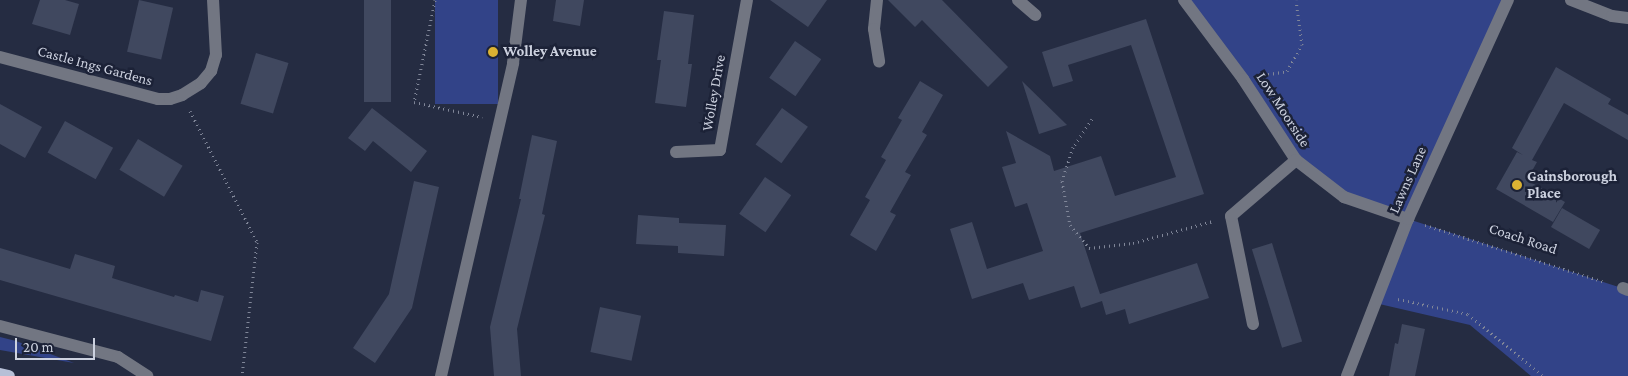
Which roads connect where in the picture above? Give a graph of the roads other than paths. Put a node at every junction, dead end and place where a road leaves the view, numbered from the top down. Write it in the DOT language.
graph roads {
  1 [pos="213,0"];
  2 [pos="521,0"];
  3 [pos="747,0"];
  4 [pos="877,0"];
  5 [pos="1018,0"];
  6 [pos="1184,0"];
  7 [pos="1507,0"];
  8 [pos="1571,0"];
  9 [pos="1035,15"];
  10 [pos="1628,18"];
  11 [pos="0,57"];
  12 [pos="879,62"];
  13 [pos="676,152"];
  14 [pos="1296,160"];
  15 [pos="1408,219"];
  16 [pos="1253,324"];
  17 [pos="0,326"];
  18 [pos="0,374"];
  19 [pos="9,376"];
  20 [pos="147,376"];
  21 [pos="441,376"];
  22 [pos="1347,376"];
  1 -- 11 [label="street, Castle Ings Gardens"];
  2 -- 21 [label="street"];
  3 -- 13 [label="street, Wolley Drive"];
  4 -- 12 [label="street"];
  5 -- 9 [label="street"];
  6 -- 14 [label="street, Low Moorside"];
  7 -- 15 [label="street, Lawns Lane"];
  8 -- 10 [label="street"];
  14 -- 15 [label="street, Low Moorside"];
  14 -- 16 [label="street"];
  15 -- 22 [label="street, Lawns Lane"];
  17 -- 20 [label="street"];
  18 -- 19 [label="main road"];
}
